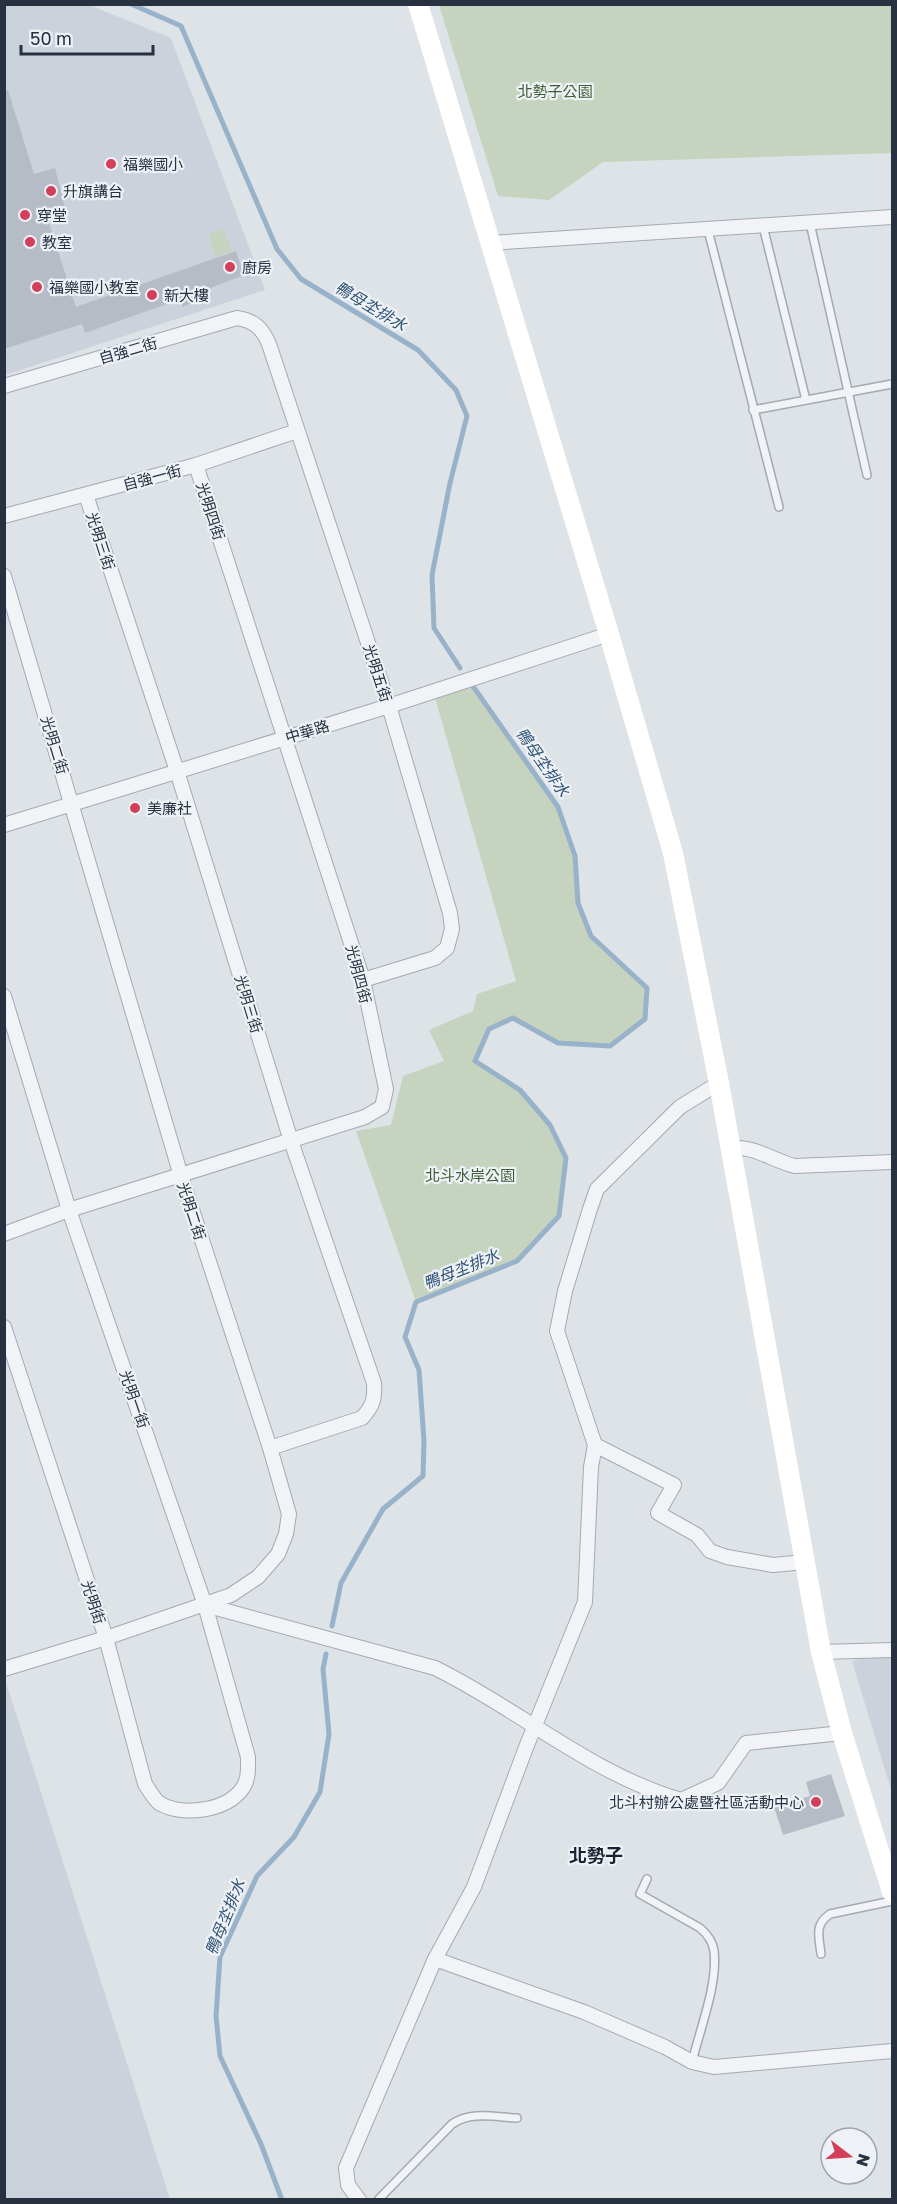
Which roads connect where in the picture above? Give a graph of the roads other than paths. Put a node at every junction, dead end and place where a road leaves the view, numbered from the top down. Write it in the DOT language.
graph roads {
  1 [pos="418,4"];
  2 [pos="892,217"];
  3 [pos="810,223"];
  4 [pos="763,226"];
  5 [pos="708,230"];
  6 [pos="490,243"];
  7 [pos="251,321"];
  8 [pos="892,384"];
  9 [pos="4,386"];
  10 [pos="850,392"];
  11 [pos="806,400"];
  12 [pos="753,410"];
  13 [pos="297,431"];
  14 [pos="196,465"];
  15 [pos="867,475"];
  16 [pos="86,495"];
  17 [pos="779,507"];
  18 [pos="4,516"];
  19 [pos="4,576"];
  20 [pos="609,634"];
  21 [pos="389,706"];
  22 [pos="284,738"];
  23 [pos="177,771"];
  24 [pos="72,804"];
  25 [pos="4,825"];
  26 [pos="363,980"];
  27 [pos="4,996"];
  28 [pos="719,1083"];
  29 [pos="291,1141"];
  30 [pos="730,1148"];
  31 [pos="892,1162"];
  32 [pos="181,1176"];
  33 [pos="69,1210"];
  34 [pos="4,1234"];
  35 [pos="4,1327"];
  36 [pos="595,1445"];
  37 [pos="270,1448"];
  38 [pos="805,1562"];
  39 [pos="206,1605"];
  40 [pos="106,1638"];
  41 [pos="892,1650"];
  42 [pos="821,1652"];
  43 [pos="4,1669"];
  44 [pos="535,1727"];
  45 [pos="842,1733"];
  46 [pos="232,1800"];
  47 [pos="647,1879"];
  48 [pos="892,1892"];
  49 [pos="892,1901"];
  50 [pos="821,1954"];
  51 [pos="435,1959"];
  52 [pos="892,2051"];
  53 [pos="692,2062"];
  54 [pos="517,2118"];
  55 [pos="358,2199"];
  56 [pos="378,2199"];
  1 -- 6 [label="main road"];
  2 -- 3 [label="street"];
  3 -- 4 [label="street"];
  3 -- 10 [label="lane"];
  4 -- 5 [label="street"];
  4 -- 11 [label="lane"];
  5 -- 6 [label="street"];
  5 -- 12 [label="lane"];
  6 -- 20 [label="main road"];
  7 -- 9 [label="street, 自強二街"];
  7 -- 13 [label="street, 光明五街"];
  8 -- 10 [label="lane"];
  10 -- 11 [label="lane"];
  10 -- 15 [label="lane"];
  11 -- 12 [label="lane"];
  12 -- 17 [label="lane"];
  13 -- 14 [label="street, 自強一街"];
  13 -- 21 [label="street, 光明五街"];
  14 -- 16 [label="street, 自強一街"];
  14 -- 22 [label="street, 光明四街"];
  16 -- 18 [label="street, 自強一街"];
  16 -- 23 [label="street, 光明三街"];
  19 -- 24 [label="street, 光明二街"];
  20 -- 21 [label="street, 中華路"];
  20 -- 28 [label="main road"];
  21 -- 22 [label="street, 中華路"];
  21 -- 26 [label="street, 光明五街"];
  22 -- 23 [label="street, 中華路"];
  22 -- 26 [label="street, 光明四街"];
  23 -- 24 [label="street, 中華路"];
  23 -- 29 [label="street, 光明三街"];
  24 -- 25 [label="street, 中華路"];
  24 -- 32 [label="street, 光明二街"];
  26 -- 29 [label="street, 光明四街"];
  27 -- 33 [label="street, 光明一街"];
  28 -- 30 [label="main road"];
  28 -- 36 [label="street"];
  29 -- 32 [label="street, 光明四街"];
  29 -- 37 [label="street, 光明三街"];
  30 -- 31 [label="street"];
  30 -- 38 [label="main road"];
  32 -- 33 [label="street, 光明四街"];
  32 -- 37 [label="street, 光明二街"];
  33 -- 34 [label="street, 光明四街"];
  33 -- 39 [label="street, 光明一街"];
  35 -- 40 [label="street, 光明街"];
  36 -- 38 [label="street"];
  36 -- 44 [label="street"];
  37 -- 39 [label="street, 光明二街"];
  38 -- 42 [label="main road"];
  39 -- 40 [label="street, 光明二街"];
  39 -- 44 [label="street"];
  39 -- 46 [label="street, 光明一街"];
  40 -- 43 [label="street, 光明二街"];
  40 -- 46 [label="street, 光明街"];
  41 -- 42 [label="street"];
  42 -- 45 [label="main road"];
  44 -- 45 [label="street"];
  44 -- 51 [label="street"];
  45 -- 48 [label="main road"];
  47 -- 53 [label="lane"];
  49 -- 50 [label="lane"];
  51 -- 53 [label="street"];
  51 -- 55 [label="street"];
  52 -- 53 [label="street"];
  54 -- 56 [label="lane"];
}
